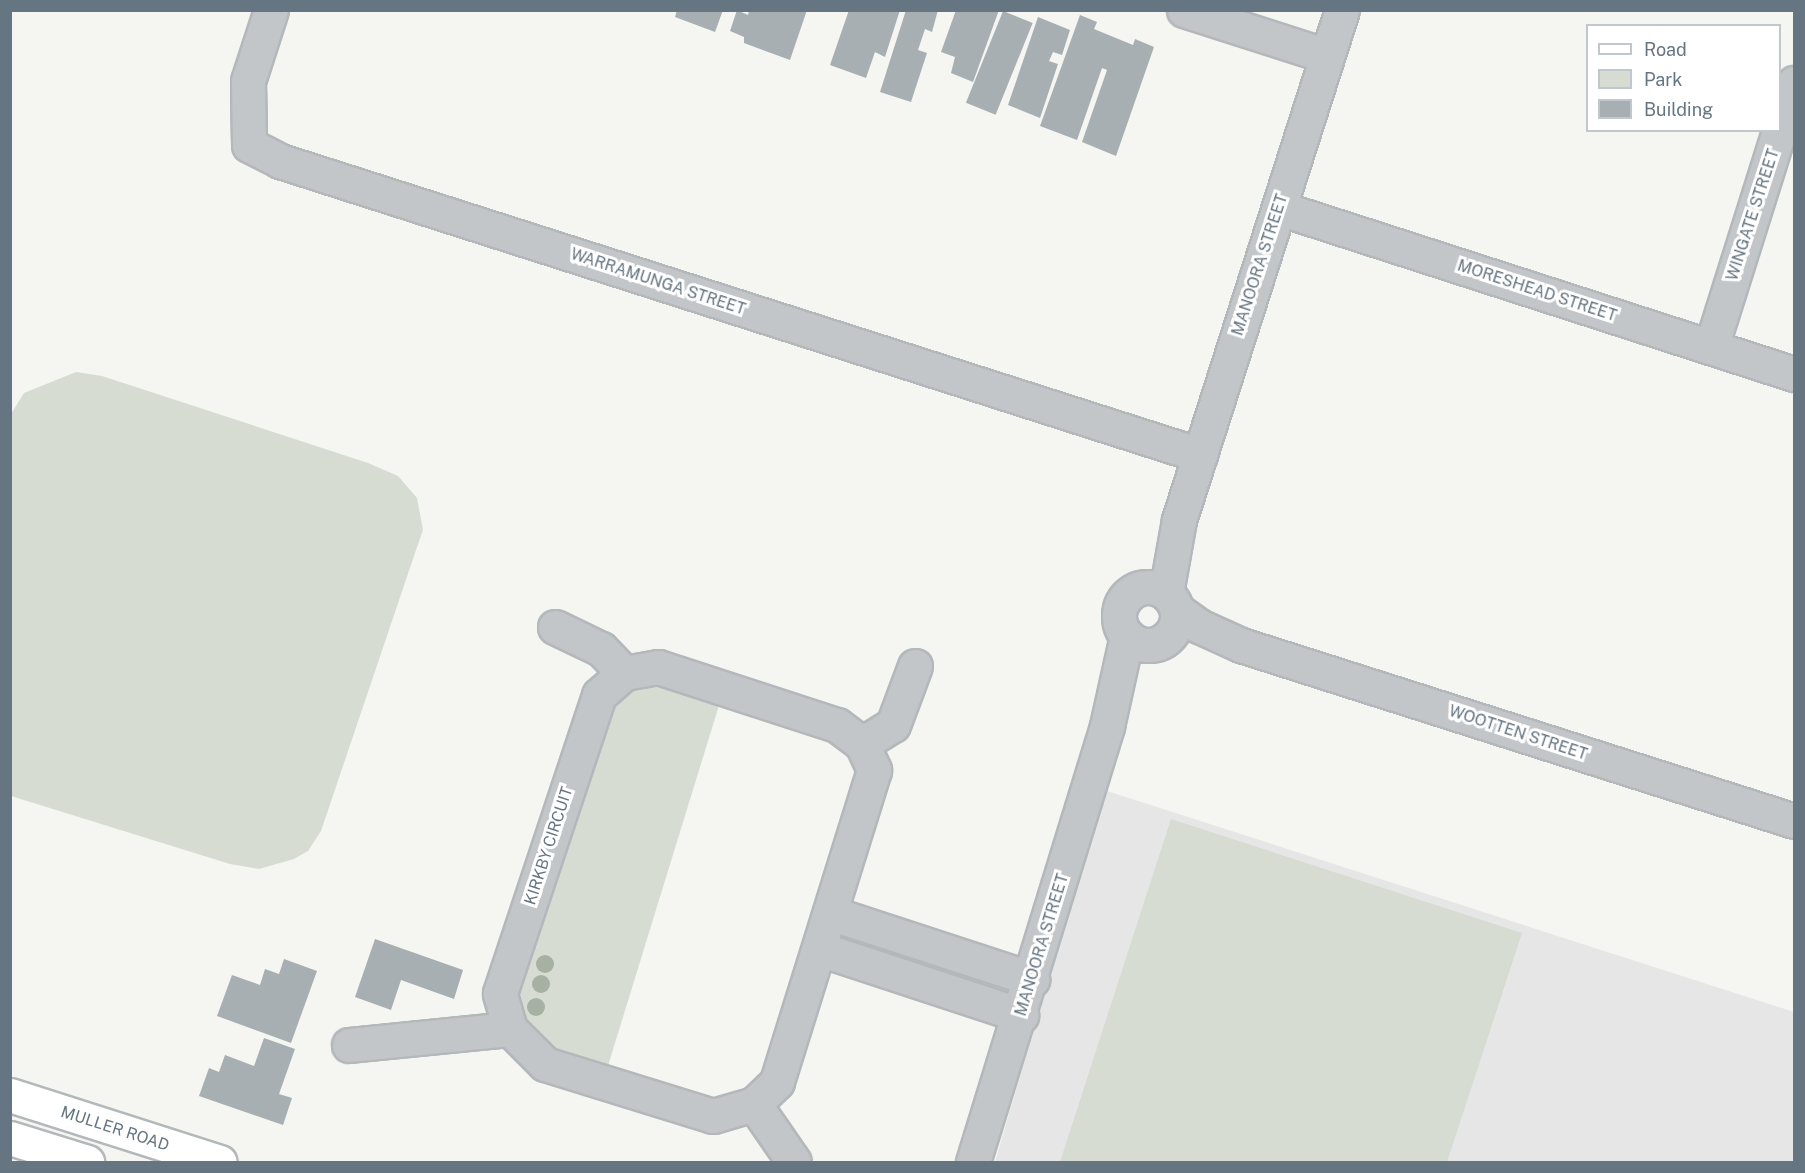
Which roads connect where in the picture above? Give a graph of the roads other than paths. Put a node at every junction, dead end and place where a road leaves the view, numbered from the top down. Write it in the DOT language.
graph roads {
  1 [pos="271,10"];
  2 [pos="1184,10"];
  3 [pos="1342,10"];
  4 [pos="1327,56"];
  5 [pos="1794,83"];
  6 [pos="1781,124"];
  7 [pos="1779,132"];
  8 [pos="1279,208"];
  9 [pos="1711,347"];
  10 [pos="1794,374"];
  11 [pos="1200,455"];
  12 [pos="1162,597"];
  13 [pos="555,627"];
  14 [pos="1146,641"];
  15 [pos="1241,645"];
  16 [pos="915,666"];
  17 [pos="624,673"];
  18 [pos="862,744"];
  19 [pos="1794,821"];
  20 [pos="830,913"];
  21 [pos="820,949"];
  22 [pos="1032,979"];
  23 [pos="1021,1014"];
  24 [pos="510,1029"];
  25 [pos="349,1045"];
  26 [pos="10,1095"];
  27 [pos="754,1104"];
  28 [pos="10,1138"];
  29 [pos="87,1162"];
  30 [pos="220,1162"];
  31 [pos="794,1162"];
  32 [pos="974,1162"];
  1 -- 11 [label="street, WARRAMUNGA STREET"];
  2 -- 4 [label="street"];
  3 -- 4 [label="street, MANOORA STREET"];
  4 -- 8 [label="street, MANOORA STREET"];
  5 -- 6 [label="street, WINGATE STREET"];
  7 -- 9 [label="street, WINGATE STREET"];
  8 -- 9 [label="street, MORESHEAD STREET"];
  8 -- 11 [label="street, MANOORA STREET"];
  9 -- 10 [label="street, MORESHEAD STREET"];
  11 -- 12 [label="street, MANOORA STREET"];
  12 -- 14 [label="street"];
  12 -- 14 [label="street"];
  12 -- 15 [label="street, WOOTTEN STREET"];
  13 -- 17 [label="street"];
  14 -- 15 [label="street, WOOTTEN STREET"];
  14 -- 22 [label="street, MANOORA STREET"];
  15 -- 19 [label="street, WOOTTEN STREET"];
  16 -- 18 [label="street"];
  17 -- 18 [label="street, KIRKBY CIRCUIT"];
  17 -- 24 [label="street, KIRKBY CIRCUIT"];
  18 -- 20 [label="street, KIRKBY CIRCUIT"];
  20 -- 21 [label="street, KIRKBY CIRCUIT"];
  20 -- 22 [label="street"];
  21 -- 23 [label="street"];
  21 -- 27 [label="street, KIRKBY CIRCUIT"];
  22 -- 23 [label="street, MANOORA STREET"];
  23 -- 32 [label="street, MANOORA STREET"];
  24 -- 25 [label="street"];
  24 -- 27 [label="street, KIRKBY CIRCUIT"];
  26 -- 30 [label="main road, MULLER ROAD"];
  27 -- 31 [label="street"];
  28 -- 29 [label="main road"];
}
